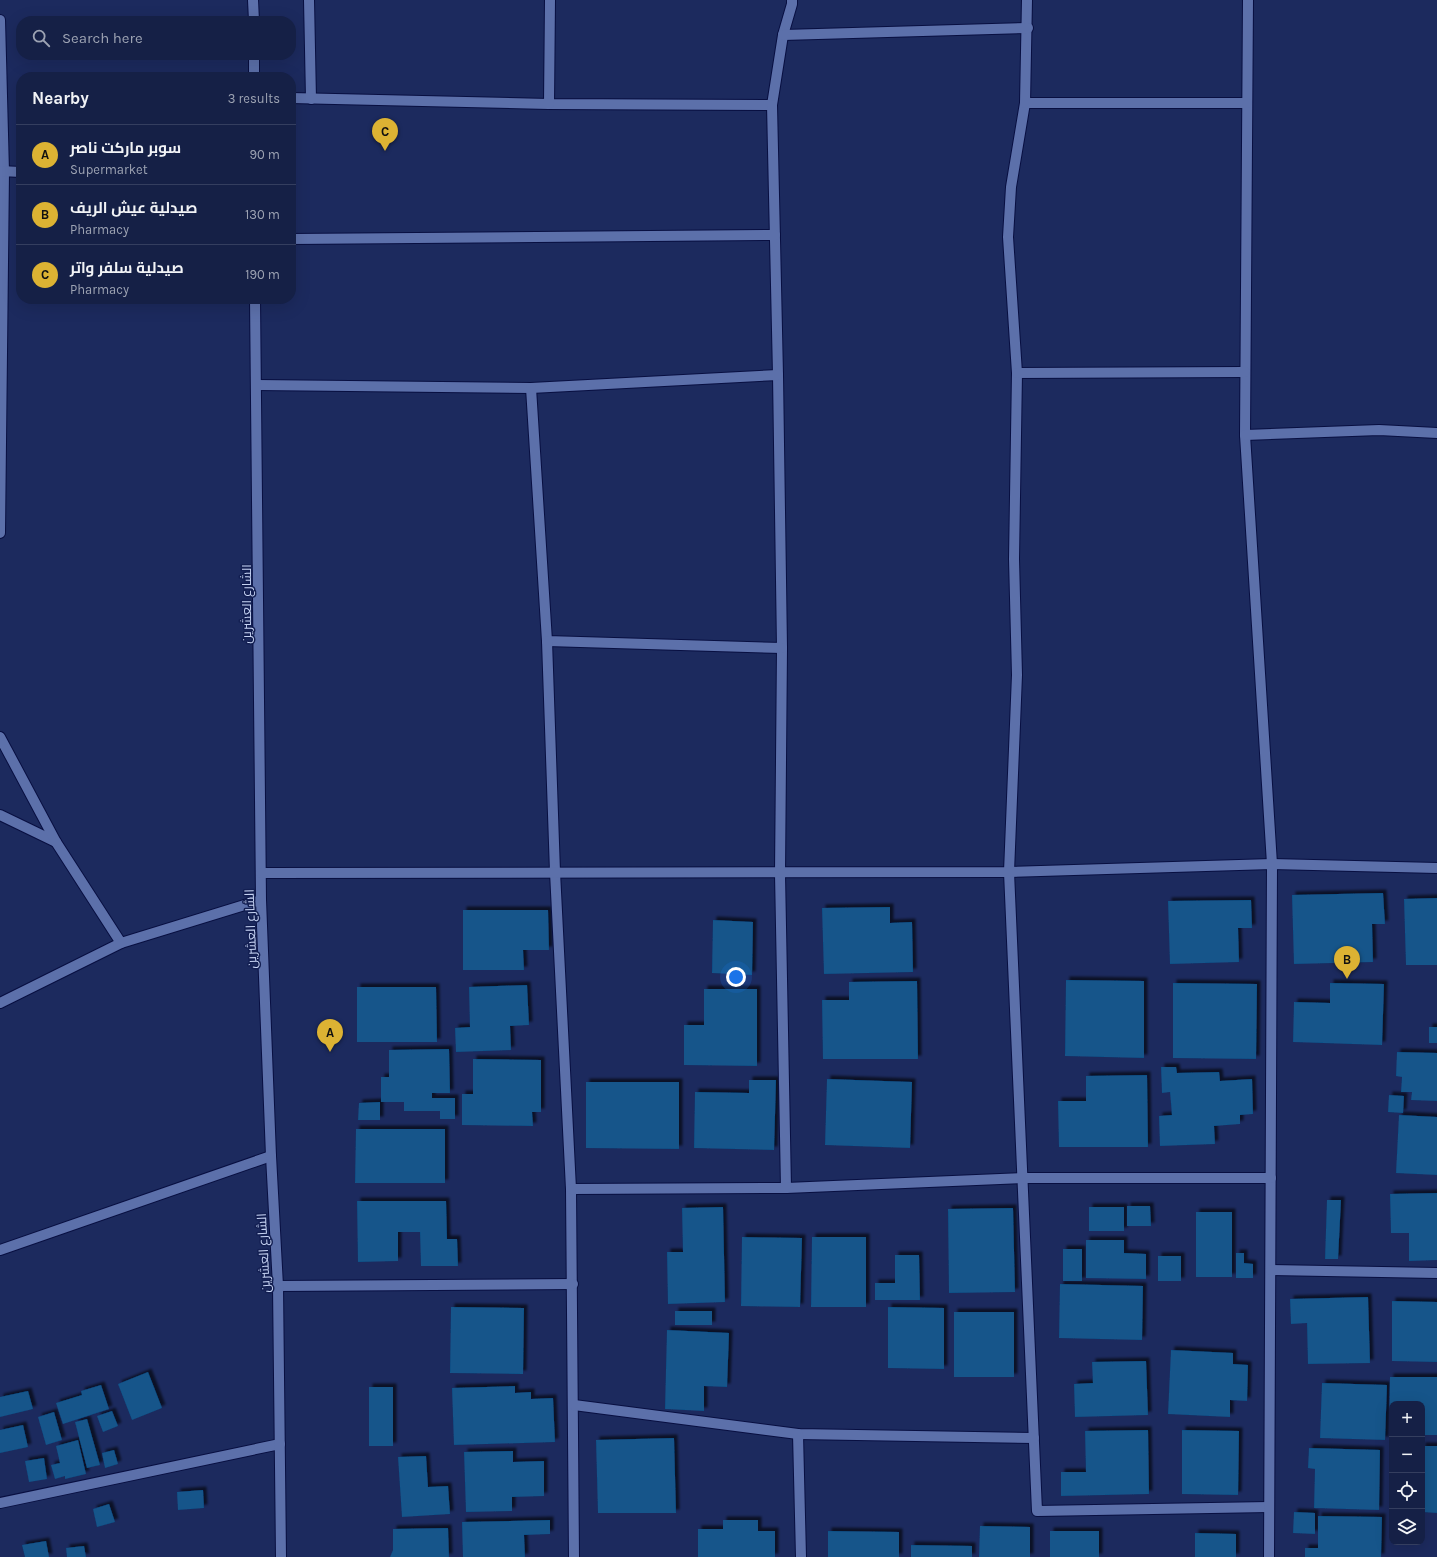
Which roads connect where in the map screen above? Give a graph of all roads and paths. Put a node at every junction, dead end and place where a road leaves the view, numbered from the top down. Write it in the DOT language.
graph roads {
  1 [pos="254,0"];
  2 [pos="310,0"];
  3 [pos="550,0"];
  4 [pos="792,0"];
  5 [pos="1027,0"];
  6 [pos="1248,0"];
  7 [pos="254,16"];
  8 [pos="0,20"];
  9 [pos="1028,28"];
  10 [pos="783,35"];
  11 [pos="254,60"];
  12 [pos="254,72"];
  13 [pos="296,98"];
  14 [pos="311,99"];
  15 [pos="1026,103"];
  16 [pos="1247,103"];
  17 [pos="550,104"];
  18 [pos="772,104"];
  19 [pos="2,172"];
  20 [pos="16,172"];
  21 [pos="775,235"];
  22 [pos="296,239"];
  23 [pos="255,304"];
  24 [pos="1245,372"];
  25 [pos="1017,373"];
  26 [pos="778,375"];
  27 [pos="257,386"];
  28 [pos="532,388"];
  29 [pos="1437,432"];
  30 [pos="1245,435"];
  31 [pos="0,533"];
  32 [pos="547,640"];
  33 [pos="782,648"];
  34 [pos="0,737"];
  35 [pos="0,815"];
  36 [pos="56,842"];
  37 [pos="1272,864"];
  38 [pos="1437,868"];
  39 [pos="555,872"];
  40 [pos="1009,872"];
  41 [pos="261,873"];
  42 [pos="780,874"];
  43 [pos="261,900"];
  44 [pos="121,943"];
  45 [pos="0,1003"];
  46 [pos="271,1156"];
  47 [pos="1023,1178"];
  48 [pos="1271,1178"];
  49 [pos="786,1188"];
  50 [pos="572,1189"];
  51 [pos="0,1250"];
  52 [pos="1271,1270"];
  53 [pos="1437,1273"];
  54 [pos="573,1284"];
  55 [pos="278,1286"];
  56 [pos="574,1405"];
  57 [pos="798,1434"];
  58 [pos="1034,1438"];
  59 [pos="280,1444"];
  60 [pos="0,1503"];
  61 [pos="1270,1508"];
  62 [pos="281,1557"];
  63 [pos="574,1557"];
  64 [pos="801,1557"];
  65 [pos="1269,1557"];
  1 -- 7 [label="street"];
  2 -- 14 [label="street"];
  3 -- 17 [label="street"];
  4 -- 10 [label="street"];
  5 -- 9 [label="street"];
  6 -- 16 [label="street"];
  8 -- 19 [label="street"];
  9 -- 10 [label="street"];
  9 -- 15 [label="street"];
  10 -- 18 [label="street"];
  11 -- 12 [label="street"];
  13 -- 14 [label="street"];
  14 -- 17 [label="street"];
  15 -- 16 [label="street"];
  15 -- 25 [label="street"];
  16 -- 24 [label="street"];
  17 -- 18 [label="street"];
  18 -- 21 [label="street"];
  19 -- 20 [label="street"];
  19 -- 31 [label="street"];
  21 -- 22 [label="street"];
  21 -- 26 [label="street"];
  23 -- 27 [label="street, الشارع العشرين"];
  24 -- 25 [label="street"];
  24 -- 30 [label="street"];
  25 -- 40 [label="street"];
  26 -- 28 [label="street"];
  26 -- 33 [label="street"];
  27 -- 28 [label="street"];
  27 -- 41 [label="street, الشارع العشرين"];
  28 -- 32 [label="street"];
  29 -- 30 [label="street"];
  30 -- 37 [label="street"];
  32 -- 33 [label="street"];
  32 -- 39 [label="street"];
  33 -- 42 [label="street"];
  34 -- 36 [label="street"];
  35 -- 36 [label="street"];
  36 -- 44 [label="street"];
  37 -- 38 [label="street"];
  37 -- 40 [label="street"];
  37 -- 48 [label="street"];
  39 -- 41 [label="street"];
  39 -- 42 [label="street"];
  39 -- 50 [label="street"];
  40 -- 42 [label="street"];
  40 -- 47 [label="street"];
  41 -- 43 [label="street, الشارع العشرين"];
  42 -- 49 [label="street"];
  43 -- 44 [label="street"];
  43 -- 46 [label="street, الشارع العشرين"];
  44 -- 45 [label="street"];
  46 -- 51 [label="street"];
  46 -- 55 [label="street, الشارع العشرين"];
  47 -- 48 [label="street"];
  47 -- 49 [label="street"];
  47 -- 58 [label="street"];
  48 -- 52 [label="street"];
  49 -- 50 [label="street"];
  50 -- 54 [label="street"];
  52 -- 53 [label="street"];
  52 -- 61 [label="street"];
  54 -- 55 [label="street"];
  54 -- 56 [label="street"];
  55 -- 59 [label="street, الشارع العشرين"];
  56 -- 57 [label="street"];
  56 -- 63 [label="street"];
  57 -- 58 [label="street"];
  57 -- 64 [label="street"];
  58 -- 61 [label="street"];
  59 -- 60 [label="street"];
  59 -- 62 [label="street, الشارع العشرين"];
  61 -- 65 [label="street"];
}
